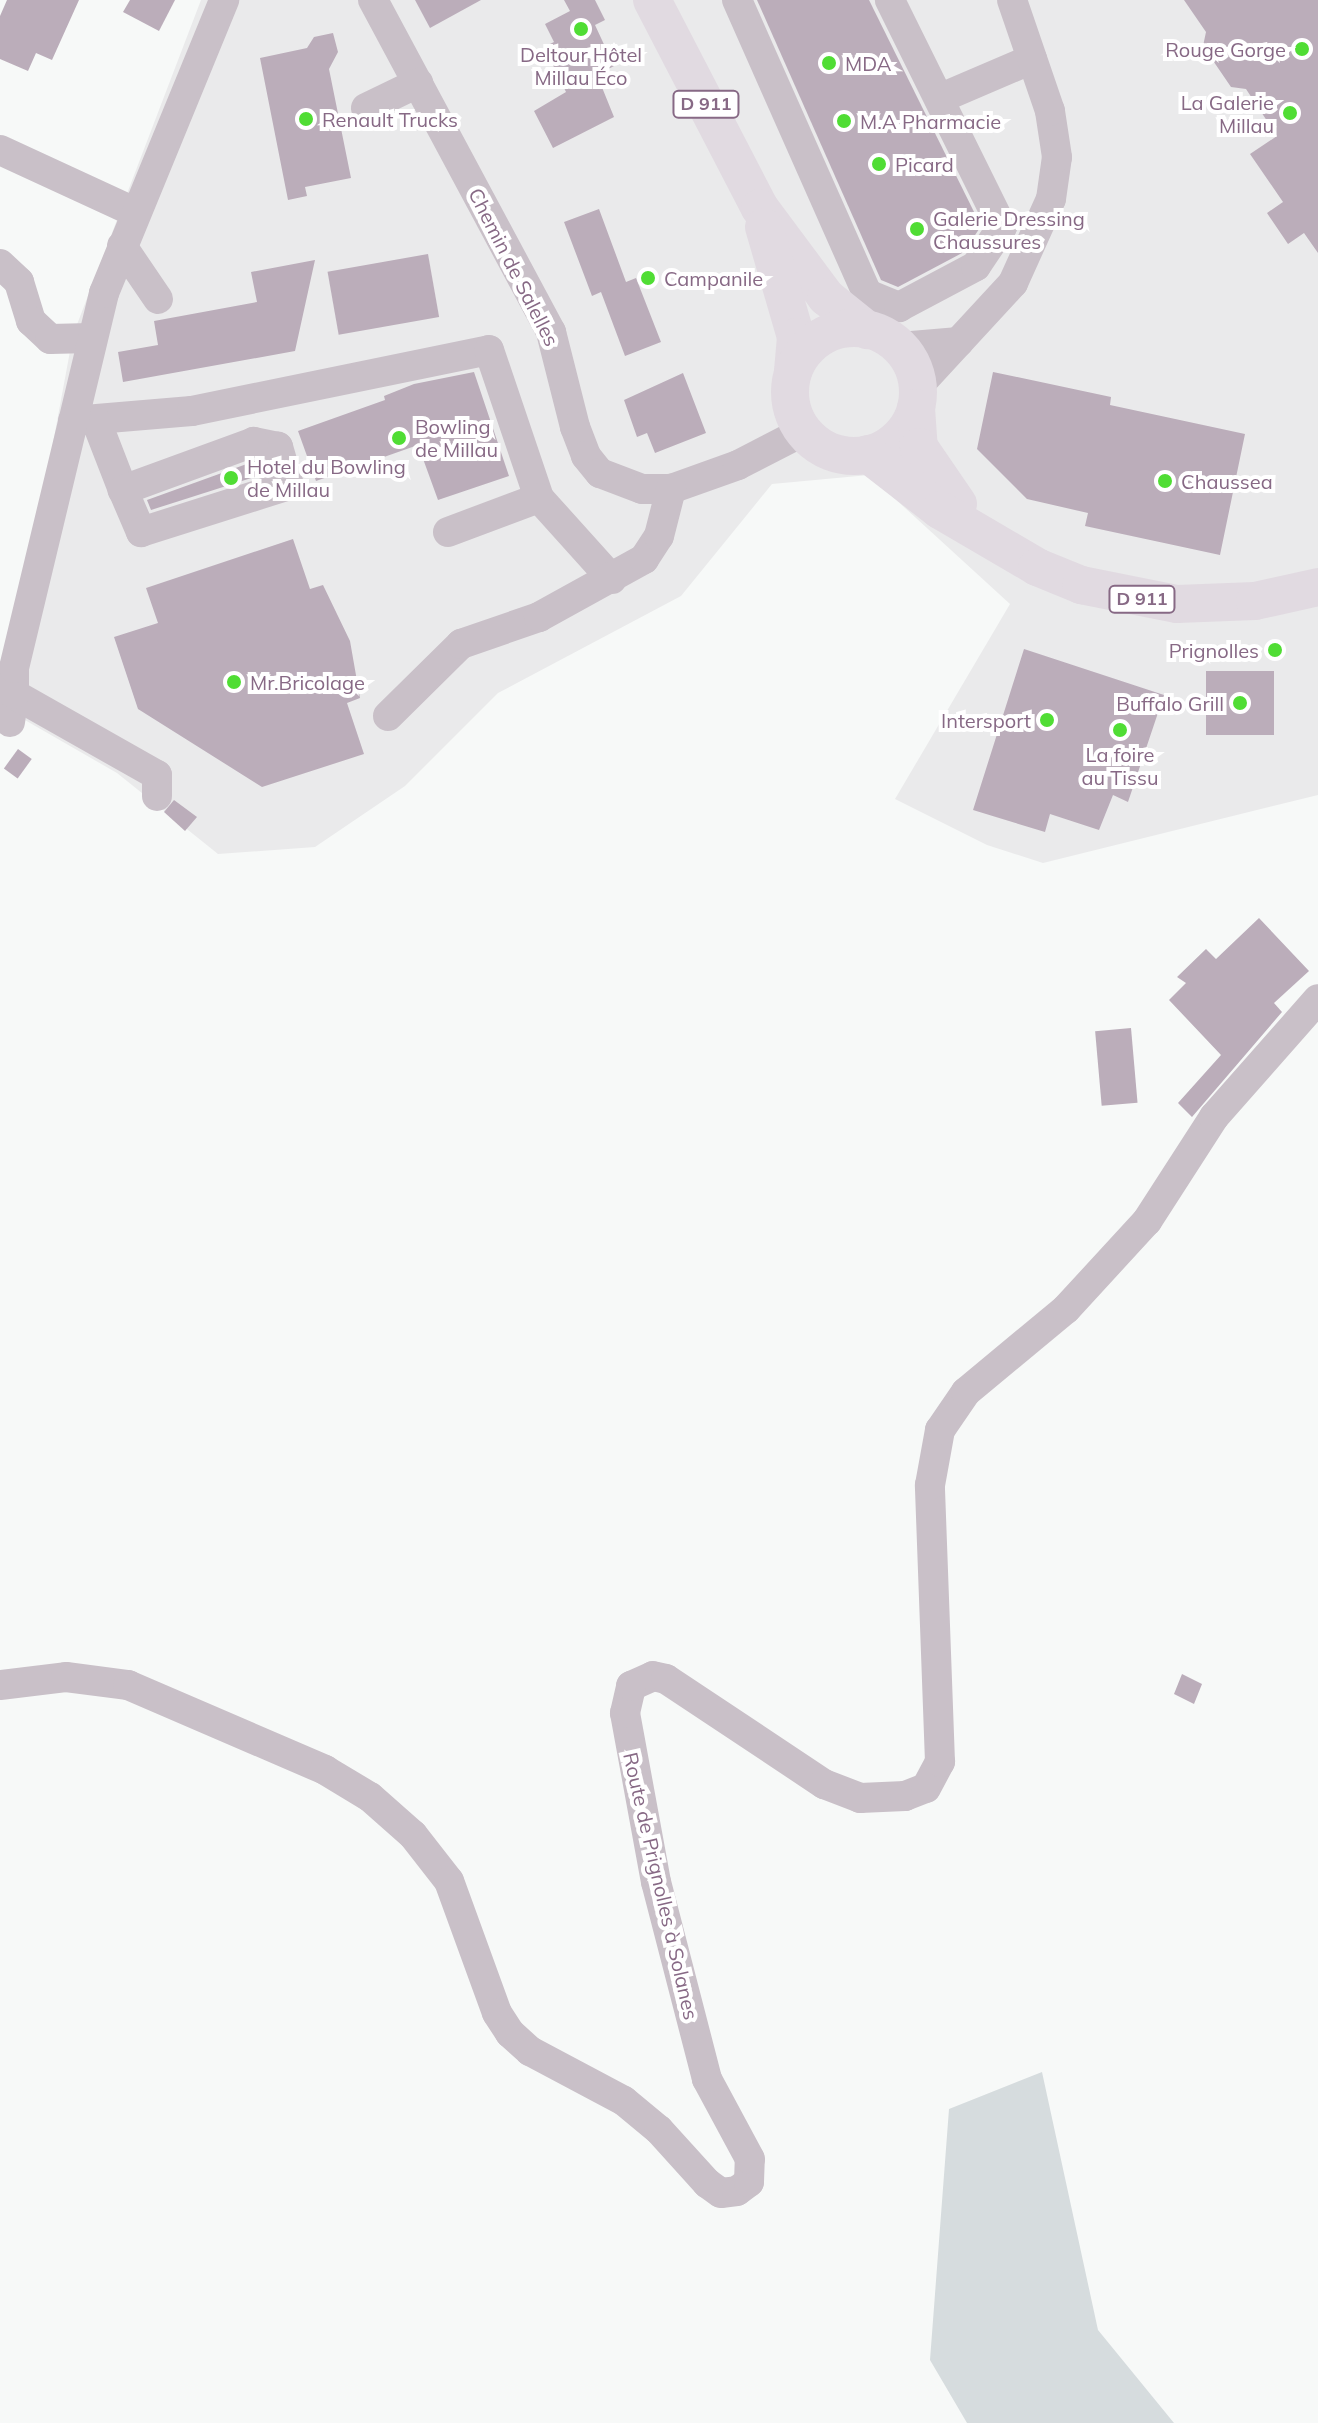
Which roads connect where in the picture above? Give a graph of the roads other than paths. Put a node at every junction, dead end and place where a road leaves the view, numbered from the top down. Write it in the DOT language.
graph roads {
  1 [pos="224,0"];
  2 [pos="373,0"];
  3 [pos="652,0"];
  4 [pos="737,0"];
  5 [pos="890,0"];
  6 [pos="1012,0"];
  7 [pos="1032,59"];
  8 [pos="418,83"];
  9 [pos="941,98"];
  10 [pos="366,108"];
  11 [pos="0,150"];
  12 [pos="760,208"];
  13 [pos="135,212"];
  14 [pos="122,246"];
  15 [pos="0,264"];
  16 [pos="158,299"];
  17 [pos="91,338"];
  18 [pos="884,339"];
  19 [pos="959,342"];
  20 [pos="793,372"];
  21 [pos="917,397"];
  22 [pos="85,422"];
  23 [pos="804,431"];
  24 [pos="868,454"];
  25 [pos="671,489"];
  26 [pos="123,490"];
  27 [pos="539,498"];
  28 [pos="448,532"];
  29 [pos="980,532"];
  30 [pos="612,579"];
  31 [pos="1318,587"];
  32 [pos="388,716"];
  33 [pos="157,796"];
  34 [pos="1318,999"];
  35 [pos="0,1685"];
  1 -- 13 [label="street"];
  2 -- 8 [label="street, Chemin de Salelles"];
  3 -- 12 [label="main road, D 911"];
  4 -- 9 [label="street"];
  5 -- 9 [label="street"];
  6 -- 7 [label="street"];
  7 -- 9 [label="street"];
  7 -- 19 [label="street"];
  8 -- 10 [label="street"];
  8 -- 25 [label="street, Chemin de Salelles"];
  11 -- 13 [label="street"];
  12 -- 18 [label="main road, D 911"];
  12 -- 20 [label="main road, D 911"];
  13 -- 14 [label="street"];
  14 -- 16 [label="street"];
  14 -- 17 [label="street"];
  15 -- 17 [label="street"];
  17 -- 22 [label="street"];
  18 -- 19 [label="street"];
  18 -- 20 [label="main road"];
  18 -- 21 [label="main road"];
  19 -- 21 [label="street"];
  20 -- 23 [label="main road"];
  21 -- 24 [label="main road"];
  21 -- 29 [label="main road, D 911"];
  22 -- 26 [label="street"];
  22 -- 27 [label="street"];
  22 -- 33 [label="street"];
  23 -- 24 [label="main road"];
  23 -- 25 [label="street, Chemin de Salelles"];
  24 -- 29 [label="main road, D 911"];
  25 -- 30 [label="street"];
  26 -- 26 [label="street"];
  27 -- 28 [label="street"];
  27 -- 30 [label="street"];
  29 -- 31 [label="main road, D 911"];
  30 -- 32 [label="street"];
  34 -- 35 [label="street, Route de Prignolles à Solanes"];
}
